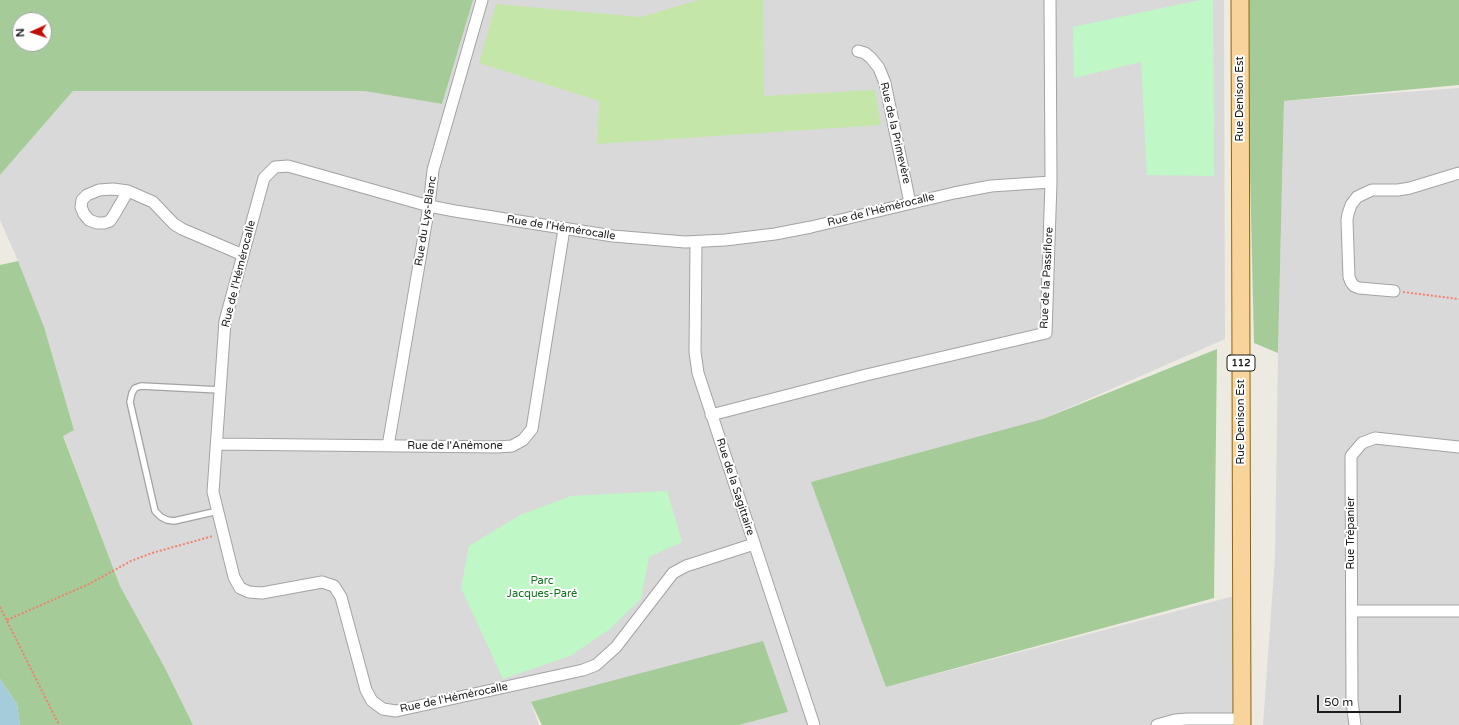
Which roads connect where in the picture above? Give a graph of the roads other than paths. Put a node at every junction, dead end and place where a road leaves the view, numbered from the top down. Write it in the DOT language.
graph roads {
  1 [pos="482,0"];
  2 [pos="1050,0"];
  3 [pos="1240,0"];
  4 [pos="858,51"];
  5 [pos="1459,173"];
  6 [pos="1051,182"];
  7 [pos="128,191"];
  8 [pos="910,203"];
  9 [pos="429,206"];
  10 [pos="564,228"];
  11 [pos="696,242"];
  12 [pos="243,255"];
  13 [pos="1394,291"];
  14 [pos="220,390"];
  15 [pos="711,415"];
  16 [pos="217,444"];
  17 [pos="388,446"];
  18 [pos="1459,447"];
  19 [pos="218,511"];
  20 [pos="754,544"];
  21 [pos="1352,611"];
  22 [pos="1459,611"];
  23 [pos="1242,722"];
  24 [pos="814,725"];
  25 [pos="1158,725"];
  26 [pos="1355,725"];
  1 -- 9 [label="street, Rue du Lys-Blanc"];
  2 -- 6 [label="street, Rue de la Passiflore"];
  3 -- 23 [label="main road, Rue Denison Est / 112"];
  4 -- 8 [label="street, Rue de la Primevère"];
  5 -- 13 [label="street"];
  6 -- 8 [label="street, Rue de l'Hémérocalle"];
  6 -- 15 [label="street, Rue de la Passiflore"];
  7 -- 12 [label="street"];
  8 -- 11 [label="street, Rue de l'Hémérocalle"];
  9 -- 10 [label="street, Rue de l'Hémérocalle"];
  9 -- 12 [label="street, Rue de l'Hémérocalle"];
  9 -- 17 [label="street, Rue du Lys-Blanc"];
  10 -- 11 [label="street, Rue de l'Hémérocalle"];
  10 -- 17 [label="street, Rue de l'Anémone"];
  11 -- 15 [label="street, Rue de la Sagittaire"];
  12 -- 14 [label="street, Rue de l'Hémérocalle"];
  14 -- 16 [label="street, Rue de l'Hémérocalle"];
  14 -- 19 [label="lane"];
  15 -- 20 [label="street, Rue de la Sagittaire"];
  16 -- 17 [label="street, Rue de l'Anémone"];
  16 -- 19 [label="street, Rue de l'Hémérocalle"];
  18 -- 21 [label="street, Rue Trépanier"];
  19 -- 20 [label="street, Rue de l'Hémérocalle"];
  20 -- 24 [label="street, Rue de la Sagittaire"];
  21 -- 22 [label="street"];
  21 -- 26 [label="street, Rue Trépanier"];
  23 -- 25 [label="street"];
}
